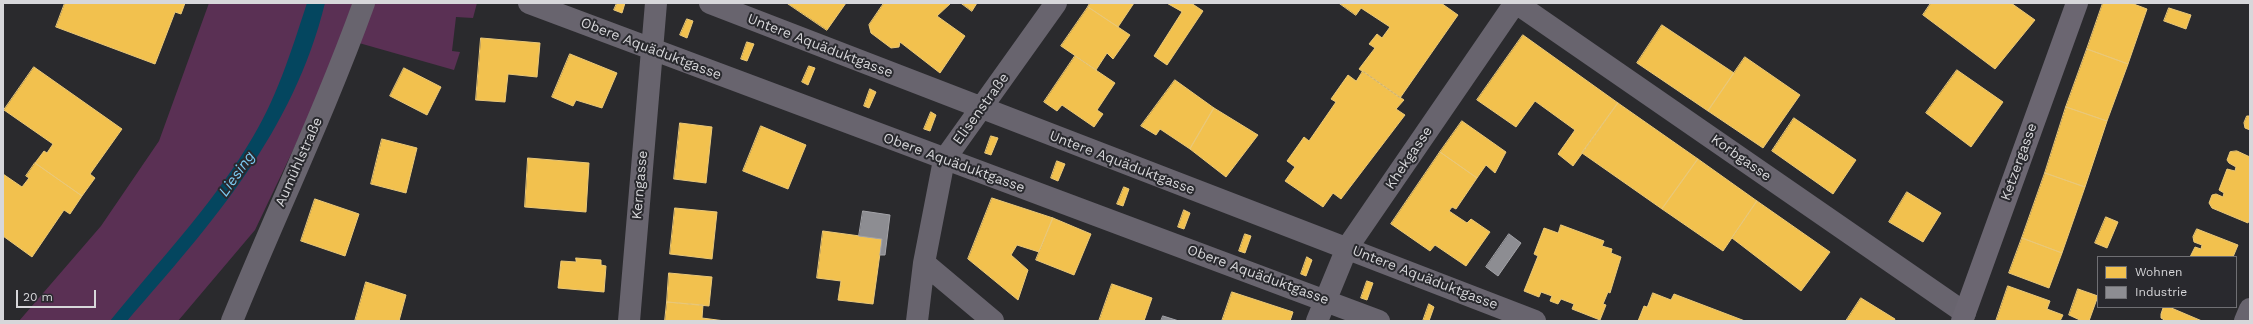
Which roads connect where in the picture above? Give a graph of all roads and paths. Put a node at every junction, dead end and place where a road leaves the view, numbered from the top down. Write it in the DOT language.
graph roads {
  1 [pos="364,3"];
  2 [pos="529,3"];
  3 [pos="656,3"];
  4 [pos="710,3"];
  5 [pos="1056,3"];
  6 [pos="1516,3"];
  7 [pos="2077,3"];
  8 [pos="652,49"];
  9 [pos="982,109"];
  10 [pos="944,160"];
  11 [pos="1347,248"];
  12 [pos="924,263"];
  13 [pos="1325,300"];
  14 [pos="2250,310"];
  15 [pos="1964,317"];
  16 [pos="232,321"];
  17 [pos="629,321"];
  18 [pos="917,321"];
  19 [pos="993,321"];
  20 [pos="1317,321"];
  21 [pos="1380,321"];
  22 [pos="1535,321"];
  23 [pos="2245,321"];
  1 -- 16 [label="street, Aumühlstraße"];
  2 -- 8 [label="street, Obere Aquäduktgasse"];
  3 -- 8 [label="street, Kerngasse"];
  4 -- 9 [label="street, Untere Aquäduktgasse"];
  5 -- 9 [label="street, Elisenstraße"];
  6 -- 11 [label="street, Khekgasse"];
  6 -- 15 [label="street, Korbgasse"];
  7 -- 15 [label="main road, Ketzergasse"];
  8 -- 10 [label="street, Obere Aquäduktgasse"];
  8 -- 17 [label="street, Kerngasse"];
  9 -- 10 [label="street, Elisenstraße"];
  9 -- 11 [label="street, Untere Aquäduktgasse"];
  10 -- 12 [label="street, Elisenstraße"];
  10 -- 13 [label="street, Obere Aquäduktgasse"];
  11 -- 13 [label="street, Khekgasse"];
  11 -- 22 [label="street, Untere Aquäduktgasse"];
  12 -- 18 [label="street, Elisenstraße"];
  12 -- 19 [label="street"];
  13 -- 20 [label="street, Khekgasse"];
  13 -- 21 [label="street, Obere Aquäduktgasse"];
  14 -- 23 [label="street"];
}
